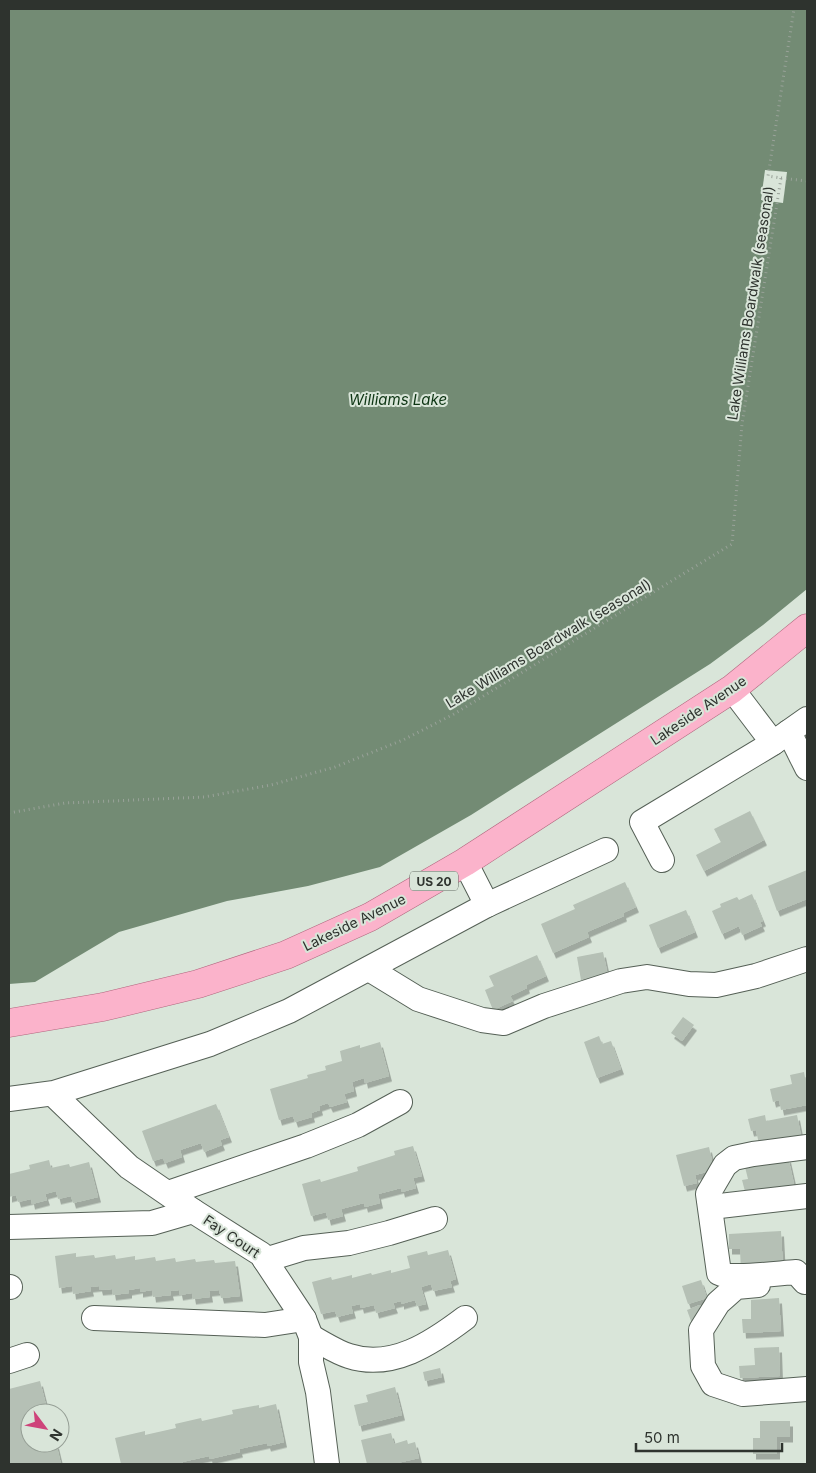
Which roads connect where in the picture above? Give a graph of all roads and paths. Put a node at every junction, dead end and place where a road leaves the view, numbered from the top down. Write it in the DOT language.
graph roads {
  1 [pos="794,9"];
  2 [pos="781,178"];
  3 [pos="807,181"];
  4 [pos="807,628"];
  5 [pos="732,689"];
  6 [pos="790,731"];
  7 [pos="807,768"];
  8 [pos="9,813"];
  9 [pos="606,850"];
  10 [pos="662,860"];
  11 [pos="465,862"];
  12 [pos="487,905"];
  13 [pos="807,959"];
  14 [pos="369,968"];
  15 [pos="9,1023"];
  16 [pos="53,1094"];
  17 [pos="9,1099"];
  18 [pos="400,1102"];
  19 [pos="807,1147"];
  20 [pos="168,1193"];
  21 [pos="807,1196"];
  22 [pos="711,1207"];
  23 [pos="193,1211"];
  24 [pos="435,1219"];
  25 [pos="9,1226"];
  26 [pos="265,1260"];
  27 [pos="806,1281"];
  28 [pos="94,1318"];
  29 [pos="465,1318"];
  30 [pos="308,1328"];
  31 [pos="807,1389"];
  32 [pos="322,1463"];
  1 -- 2 [label="path, Lake Williams Boardwalk (seasonal)"];
  2 -- 3 [label="path, Lake Williams Boardwalk (seasonal)"];
  2 -- 8 [label="path, Lake Williams Boardwalk (seasonal)"];
  4 -- 5 [label="main road, Lakeside Avenue / US 20"];
  5 -- 6 [label="street"];
  5 -- 11 [label="main road, Lakeside Avenue / US 20"];
  6 -- 7 [label="street"];
  6 -- 10 [label="street"];
  9 -- 12 [label="street"];
  11 -- 12 [label="street"];
  11 -- 15 [label="main road, Lakeside Avenue / US 20"];
  12 -- 14 [label="street"];
  13 -- 14 [label="street"];
  14 -- 16 [label="street"];
  16 -- 17 [label="street"];
  16 -- 20 [label="street, Fay Court"];
  18 -- 20 [label="street"];
  19 -- 22 [label="street"];
  20 -- 23 [label="street, Fay Court"];
  21 -- 22 [label="street"];
  22 -- 27 [label="street"];
  23 -- 25 [label="street"];
  23 -- 26 [label="street, Fay Court"];
  24 -- 26 [label="street"];
  26 -- 30 [label="street, Fay Court"];
  27 -- 31 [label="street"];
  28 -- 30 [label="street"];
  29 -- 30 [label="street"];
  30 -- 32 [label="street"];
}
